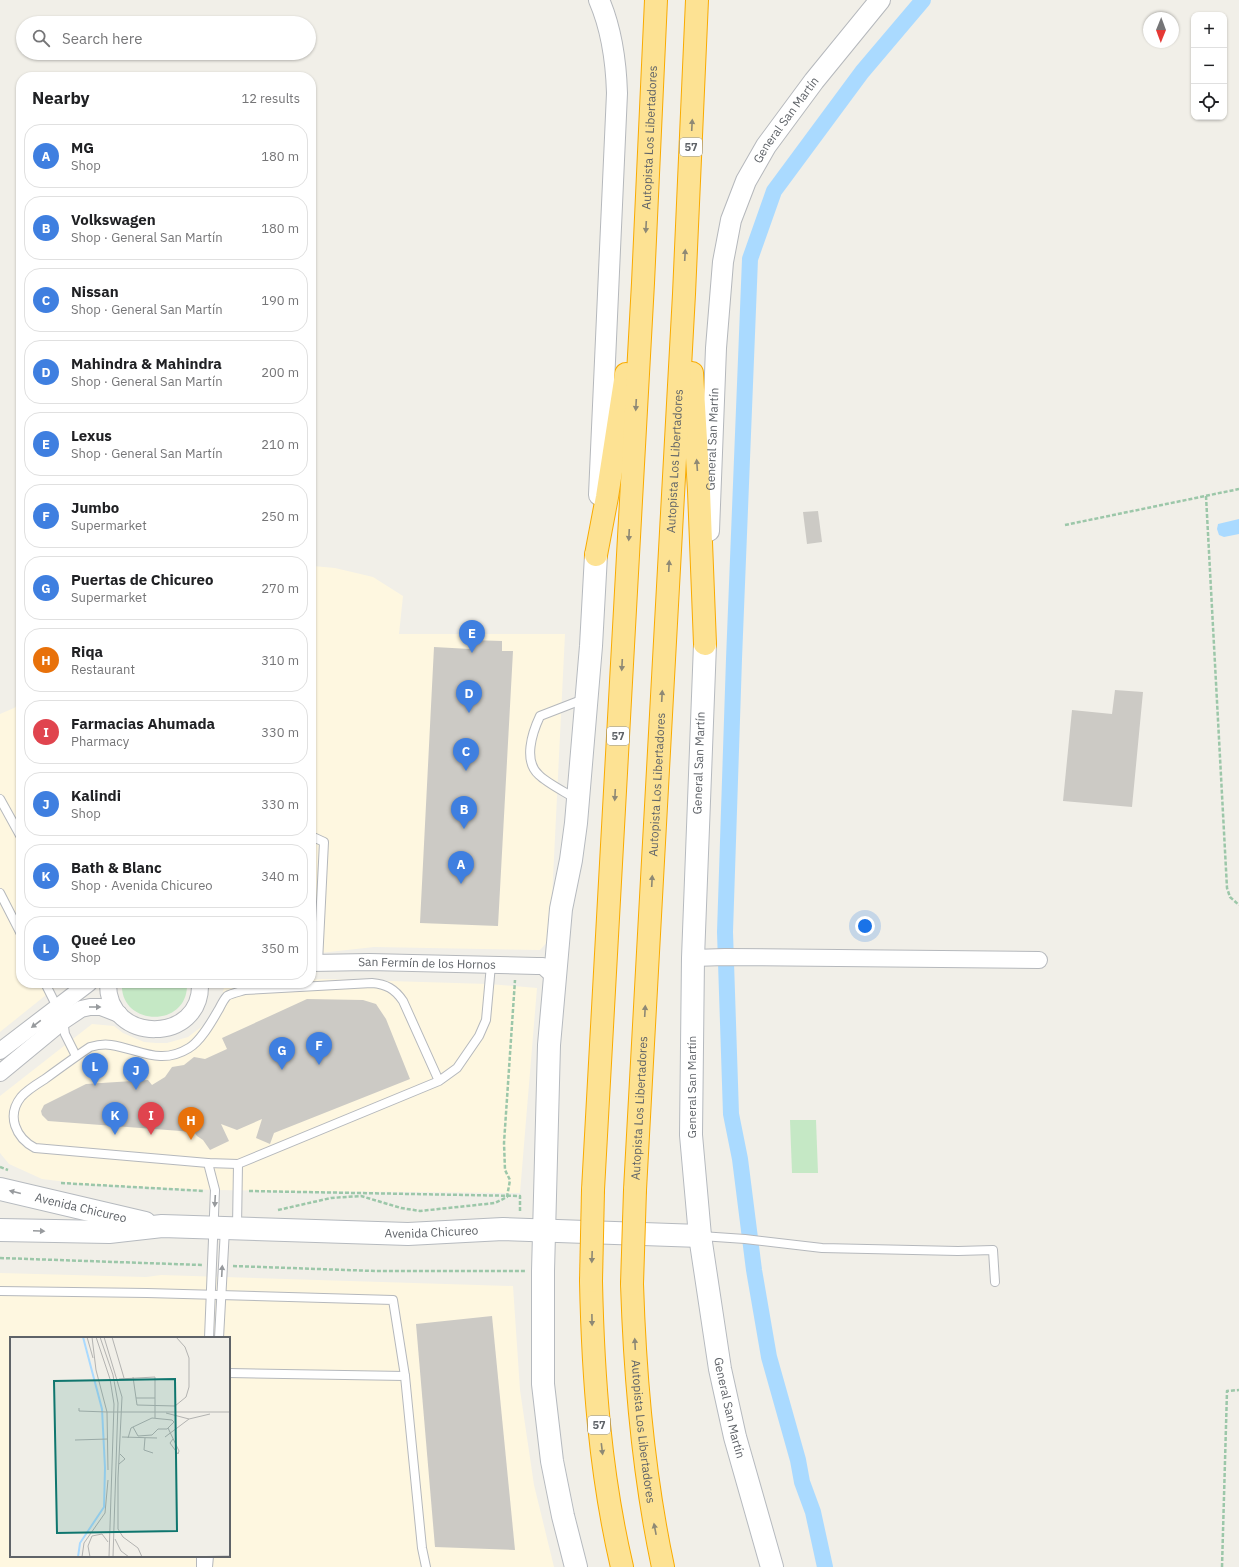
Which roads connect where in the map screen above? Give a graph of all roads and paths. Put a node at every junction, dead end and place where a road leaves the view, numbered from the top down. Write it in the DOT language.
graph roads {
  1 [pos="599,0"];
  2 [pos="654,0"];
  3 [pos="697,0"];
  4 [pos="880,0"];
  5 [pos="643,283"];
  6 [pos="684,294"];
  7 [pos="1239,489"];
  8 [pos="1206,496"];
  9 [pos="1065,525"];
  10 [pos="596,555"];
  11 [pos="705,644"];
  12 [pos="586,698"];
  13 [pos="0,799"];
  14 [pos="578,800"];
  15 [pos="16,828"];
  16 [pos="316,838"];
  17 [pos="0,893"];
  18 [pos="1239,905"];
  19 [pos="16,924"];
  20 [pos="316,938"];
  21 [pos="692,958"];
  22 [pos="1038,960"];
  23 [pos="316,962"];
  24 [pos="490,965"];
  25 [pos="516,965"];
  26 [pos="552,966"];
  27 [pos="316,986"];
  28 [pos="47,988"];
  29 [pos="84,988"];
  30 [pos="108,988"];
  31 [pos="286,988"];
  32 [pos="200,989"];
  33 [pos="60,1014"];
  34 [pos="119,1014"];
  35 [pos="0,1051"];
  36 [pos="76,1056"];
  37 [pos="0,1073"];
  38 [pos="439,1081"];
  39 [pos="208,1163"];
  40 [pos="238,1164"];
  41 [pos="0,1167"];
  42 [pos="14,1173"];
  43 [pos="57,1183"];
  44 [pos="0,1188"];
  45 [pos="238,1190"];
  46 [pos="215,1191"];
  47 [pos="507,1195"];
  48 [pos="271,1211"];
  49 [pos="162,1226"];
  50 [pos="225,1229"];
  51 [pos="0,1230"];
  52 [pos="520,1230"];
  53 [pos="544,1232"];
  54 [pos="700,1236"];
  55 [pos="0,1258"];
  56 [pos="212,1265"];
  57 [pos="223,1266"];
  58 [pos="542,1271"];
  59 [pos="994,1282"];
  60 [pos="0,1291"];
  61 [pos="211,1295"];
  62 [pos="221,1295"];
  63 [pos="209,1337"];
  64 [pos="219,1337"];
  65 [pos="230,1373"];
  66 [pos="405,1376"];
  67 [pos="1239,1390"];
  68 [pos="209,1557"];
  69 [pos="208,1567"];
  70 [pos="426,1567"];
  71 [pos="576,1567"];
  72 [pos="622,1567"];
  73 [pos="664,1567"];
  74 [pos="772,1567"];
  75 [pos="1222,1567"];
  1 -- 10 [label="street"];
  2 -- 5 [label="highway, Autopista Los Libertadores / 57, one-way"];
  6 -- 3 [label="highway, Autopista Los Libertadores / 57, one-way"];
  4 -- 11 [label="street, General San Martín"];
  5 -- 10 [label="highway"];
  5 -- 72 [label="highway, Autopista Los Libertadores / 57, one-way, bridge"];
  11 -- 6 [label="highway, one-way"];
  73 -- 6 [label="highway, Autopista Los Libertadores / 57, one-way, bridge"];
  7 -- 8 [label="path"];
  8 -- 9 [label="path"];
  8 -- 18 [label="path"];
  10 -- 12 [label="main road"];
  11 -- 21 [label="main road, General San Martín"];
  12 -- 14 [label="main road"];
  12 -- 14 [label="lane"];
  13 -- 15 [label="lane"];
  14 -- 26 [label="main road"];
  16 -- 20 [label="lane"];
  17 -- 19 [label="lane"];
  21 -- 22 [label="street"];
  21 -- 54 [label="main road, General San Martín"];
  23 -- 24 [label="street, San Fermín de los Hornos"];
  24 -- 25 [label="street, San Fermín de los Hornos"];
  24 -- 38 [label="lane"];
  25 -- 26 [label="street, San Fermín de los Hornos"];
  25 -- 47 [label="path"];
  26 -- 53 [label="main road"];
  27 -- 38 [label="lane"];
  28 -- 33 [label="lane"];
  29 -- 33 [label="street"];
  30 -- 34 [label="street"];
  31 -- 36 [label="lane"];
  32 -- 34 [label="street"];
  33 -- 34 [label="street, one-way"];
  33 -- 35 [label="street, one-way"];
  33 -- 36 [label="lane"];
  33 -- 37 [label="street"];
  36 -- 39 [label="lane"];
  38 -- 40 [label="lane"];
  39 -- 40 [label="lane"];
  39 -- 46 [label="lane"];
  40 -- 45 [label="lane"];
  41 -- 42 [label="path"];
  43 -- 46 [label="path"];
  49 -- 44 [label="main road, Avenida Chicureo, one-way"];
  45 -- 47 [label="path"];
  45 -- 50 [label="lane"];
  46 -- 50 [label="lane, one-way"];
  47 -- 48 [label="path"];
  47 -- 52 [label="path"];
  49 -- 50 [label="main road, Avenida Chicureo"];
  51 -- 49 [label="main road, Avenida Chicureo, one-way"];
  50 -- 52 [label="main road, Avenida Chicureo"];
  50 -- 56 [label="lane"];
  50 -- 57 [label="lane"];
  52 -- 53 [label="main road, Avenida Chicureo"];
  53 -- 54 [label="main road, Avenida Chicureo"];
  53 -- 58 [label="main road"];
  54 -- 59 [label="lane"];
  54 -- 74 [label="main road, General San Martín"];
  55 -- 56 [label="path"];
  56 -- 61 [label="lane"];
  57 -- 58 [label="path"];
  62 -- 57 [label="lane, one-way"];
  58 -- 71 [label="main road"];
  60 -- 61 [label="lane"];
  61 -- 62 [label="lane"];
  61 -- 63 [label="lane"];
  62 -- 64 [label="lane"];
  62 -- 66 [label="lane"];
  65 -- 66 [label="lane"];
  66 -- 70 [label="lane"];
  67 -- 75 [label="path"];
  68 -- 69 [label="lane"];
}
